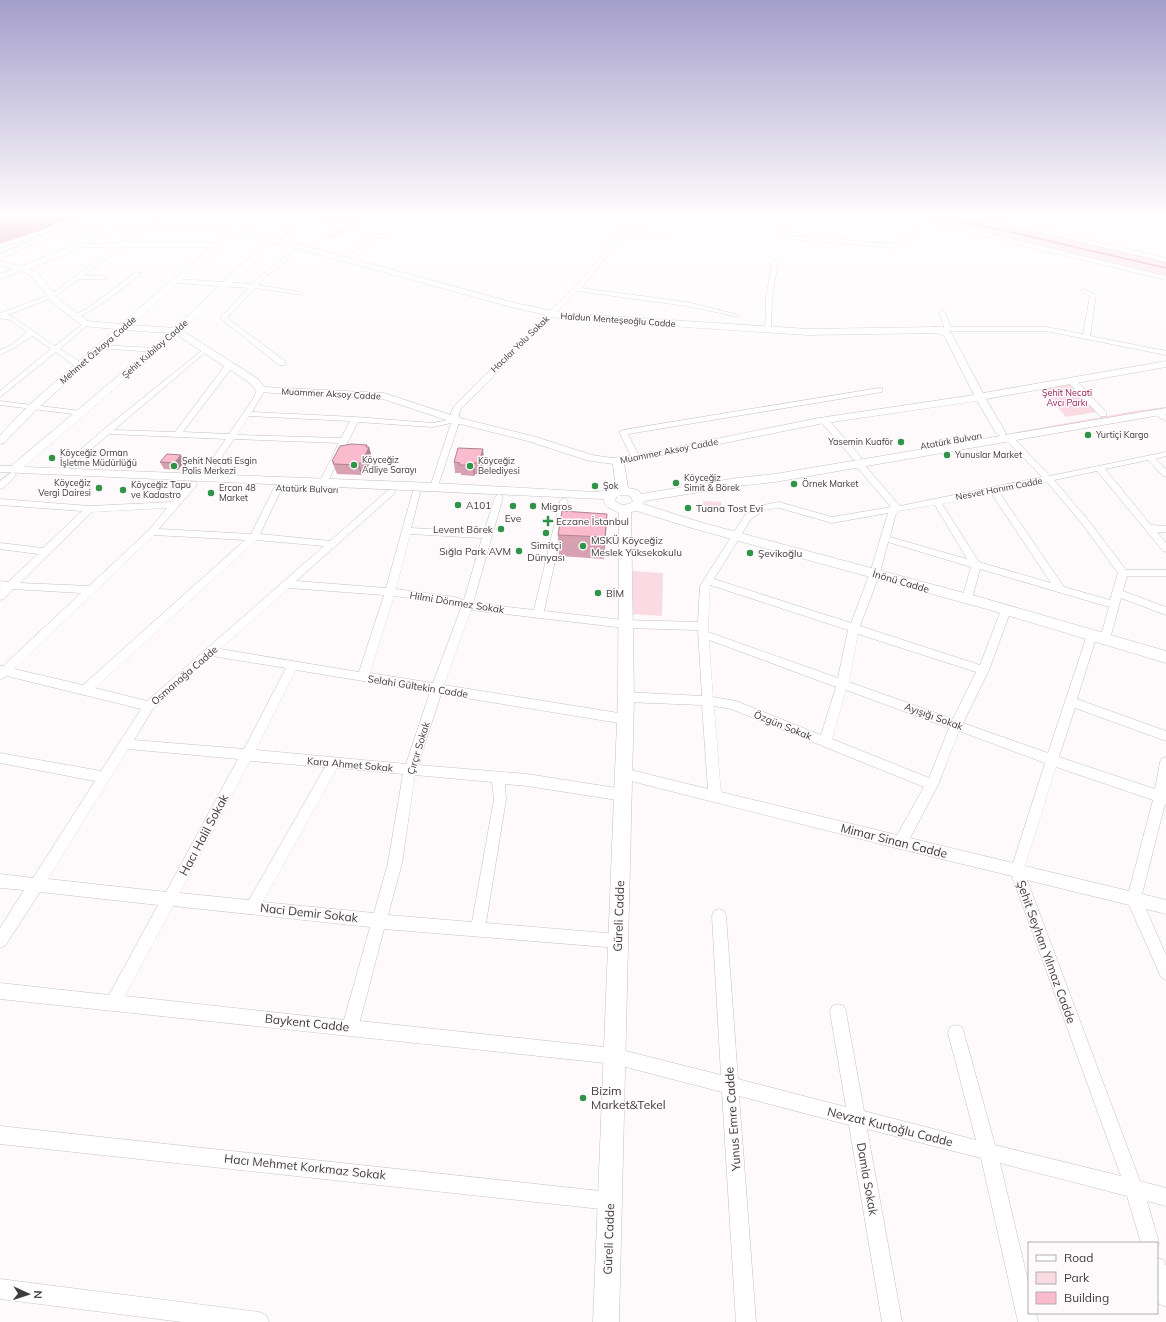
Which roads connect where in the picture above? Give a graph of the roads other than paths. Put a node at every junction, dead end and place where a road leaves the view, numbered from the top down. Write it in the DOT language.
graph roads {
  1 [pos="35,276"];
  2 [pos="133,276"];
  3 [pos="183,276"];
  4 [pos="235,276"];
  5 [pos="263,276"];
  6 [pos="408,276"];
  7 [pos="587,276"];
  8 [pos="773,276"];
  9 [pos="79,277"];
  10 [pos="104,278"];
  11 [pos="177,281"];
  12 [pos="226,284"];
  13 [pos="253,286"];
  14 [pos="576,289"];
  15 [pos="1084,291"];
  16 [pos="301,294"];
  17 [pos="52,296"];
  18 [pos="942,312"];
  19 [pos="551,314"];
  20 [pos="0,315"];
  21 [pos="76,316"];
  22 [pos="737,316"];
  23 [pos="86,324"];
  24 [pos="123,328"];
  25 [pos="948,328"];
  26 [pos="931,329"];
  27 [pos="768,330"];
  28 [pos="177,331"];
  29 [pos="32,332"];
  30 [pos="1086,337"];
  31 [pos="100,347"];
  32 [pos="55,349"];
  33 [pos="155,350"];
  34 [pos="206,350"];
  35 [pos="0,353"];
  36 [pos="1166,353"];
  37 [pos="282,363"];
  38 [pos="1166,364"];
  39 [pos="79,365"];
  40 [pos="229,366"];
  41 [pos="1072,381"];
  42 [pos="261,390"];
  43 [pos="879,390"];
  44 [pos="0,395"];
  45 [pos="980,397"];
  46 [pos="0,403"];
  47 [pos="33,407"];
  48 [pos="1164,412"];
  49 [pos="81,413"];
  50 [pos="247,414"];
  51 [pos="1103,414"];
  52 [pos="355,419"];
  53 [pos="456,420"];
  54 [pos="825,421"];
  55 [pos="106,432"];
  56 [pos="177,435"];
  57 [pos="1004,435"];
  58 [pos="232,437"];
  59 [pos="0,441"];
  60 [pos="344,441"];
  61 [pos="1166,454"];
  62 [pos="636,458"];
  63 [pos="1151,458"];
  64 [pos="618,461"];
  65 [pos="858,461"];
  66 [pos="0,469"];
  67 [pos="1100,469"];
  68 [pos="60,471"];
  69 [pos="9,473"];
  70 [pos="1166,474"];
  71 [pos="1049,479"];
  72 [pos="198,481"];
  73 [pos="323,483"];
  74 [pos="0,486"];
  75 [pos="434,487"];
  76 [pos="278,488"];
  77 [pos="994,490"];
  78 [pos="391,492"];
  79 [pos="416,493"];
  80 [pos="499,497"];
  81 [pos="564,501"];
  82 [pos="624,501"];
  83 [pos="0,502"];
  84 [pos="937,502"];
  85 [pos="176,505"];
  86 [pos="897,508"];
  87 [pos="90,509"];
  88 [pos="1148,528"];
  89 [pos="1166,529"];
  90 [pos="406,531"];
  91 [pos="152,532"];
  92 [pos="488,534"];
  93 [pos="736,536"];
  94 [pos="254,537"];
  95 [pos="884,538"];
  96 [pos="333,544"];
  97 [pos="0,546"];
  98 [pos="1166,549"];
  99 [pos="46,552"];
  100 [pos="976,565"];
  101 [pos="1123,573"];
  102 [pos="1166,573"];
  103 [pos="875,574"];
  104 [pos="708,581"];
  105 [pos="0,584"];
  106 [pos="287,584"];
  107 [pos="12,585"];
  108 [pos="92,590"];
  109 [pos="1061,590"];
  110 [pos="390,592"];
  111 [pos="1118,593"];
  112 [pos="0,596"];
  113 [pos="967,599"];
  114 [pos="1114,605"];
  115 [pos="467,606"];
  116 [pos="1006,610"];
  117 [pos="1166,611"];
  118 [pos="538,614"];
  119 [pos="625,623"];
  120 [pos="854,629"];
  121 [pos="703,630"];
  122 [pos="1098,637"];
  123 [pos="211,652"];
  124 [pos="1166,657"];
  125 [pos="293,666"];
  126 [pos="983,670"];
  127 [pos="2,673"];
  128 [pos="363,677"];
  129 [pos="843,683"];
  130 [pos="436,689"];
  131 [pos="84,691"];
  132 [pos="626,697"];
  133 [pos="708,701"];
  134 [pos="1071,702"];
  135 [pos="149,706"];
  136 [pos="625,719"];
  137 [pos="956,724"];
  138 [pos="1166,736"];
  139 [pos="825,742"];
  140 [pos="125,744"];
  141 [pos="247,755"];
  142 [pos="0,758"];
  143 [pos="1052,760"];
  144 [pos="1166,762"];
  145 [pos="334,763"];
  146 [pos="410,770"];
  147 [pos="623,774"];
  148 [pos="104,777"];
  149 [pos="498,778"];
  150 [pos="932,785"];
  151 [pos="622,795"];
  152 [pos="715,797"];
  153 [pos="1163,798"];
  154 [pos="900,843"];
  155 [pos="1017,871"];
  156 [pos="0,882"];
  157 [pos="36,885"];
  158 [pos="169,899"];
  159 [pos="1134,899"];
  160 [pos="1166,907"];
  161 [pos="252,908"];
  162 [pos="719,916"];
  163 [pos="379,921"];
  164 [pos="478,929"];
  165 [pos="0,940"];
  166 [pos="618,941"];
  167 [pos="1166,972"];
  168 [pos="0,991"];
  169 [pos="113,1003"];
  170 [pos="838,1012"];
  171 [pos="350,1028"];
  172 [pos="956,1033"];
  173 [pos="614,1056"];
  174 [pos="731,1086"];
  175 [pos="856,1118"];
  176 [pos="0,1134"];
  177 [pos="988,1151"];
  178 [pos="1134,1188"];
  179 [pos="1166,1197"];
  180 [pos="610,1201"];
  181 [pos="1150,1242"];
  182 [pos="1158,1270"];
  183 [pos="0,1289"];
  184 [pos="1166,1297"];
  185 [pos="259,1322"];
  186 [pos="606,1322"];
  187 [pos="746,1322"];
  188 [pos="892,1322"];
  189 [pos="1028,1322"];
  1 -- 17 [label="street"];
  2 -- 21 [label="street"];
  3 -- 11 [label="street, Mehmet Özkaya Cadde"];
  4 -- 12 [label="street, Şehit Kubilay Cadde"];
  5 -- 13 [label="street"];
  6 -- 19 [label="street, Haldun Menteşeoğlu Cadde"];
  7 -- 14 [label="street, Hacılar Yolu Sokak"];
  8 -- 27 [label="street"];
  9 -- 10 [label="street"];
  9 -- 17 [label="street"];
  11 -- 12 [label="street"];
  11 -- 24 [label="street, Mehmet Özkaya Cadde"];
  12 -- 13 [label="street"];
  12 -- 28 [label="street, Şehit Kubilay Cadde"];
  13 -- 16 [label="street"];
  13 -- 37 [label="street"];
  14 -- 19 [label="street, Hacılar Yolu Sokak"];
  14 -- 22 [label="street"];
  15 -- 30 [label="street"];
  17 -- 20 [label="street"];
  17 -- 21 [label="street"];
  18 -- 25 [label="street"];
  19 -- 27 [label="street, Haldun Menteşeoğlu Cadde"];
  19 -- 53 [label="street, Hacılar Yolu Sokak"];
  20 -- 29 [label="street"];
  21 -- 23 [label="street"];
  23 -- 24 [label="street"];
  23 -- 32 [label="street"];
  24 -- 28 [label="street"];
  24 -- 31 [label="street, Mehmet Özkaya Cadde"];
  25 -- 26 [label="street"];
  25 -- 30 [label="street"];
  26 -- 27 [label="street, Haldun Menteşeoğlu Cadde"];
  26 -- 45 [label="street, Haldun Menteşeoğlu Cadde"];
  28 -- 33 [label="street, Şehit Kubilay Cadde"];
  28 -- 34 [label="street"];
  29 -- 32 [label="street"];
  29 -- 35 [label="street"];
  30 -- 36 [label="street"];
  31 -- 33 [label="street"];
  31 -- 39 [label="street, Mehmet Özkaya Cadde"];
  32 -- 39 [label="street"];
  32 -- 44 [label="street"];
  33 -- 49 [label="street, Şehit Kubilay Cadde"];
  34 -- 40 [label="street"];
  34 -- 55 [label="street"];
  38 -- 41 [label="street, Muammer Aksoy Cadde"];
  39 -- 47 [label="street, Mehmet Özkaya Cadde"];
  40 -- 42 [label="street"];
  40 -- 56 [label="street"];
  41 -- 45 [label="street, Muammer Aksoy Cadde"];
  41 -- 51 [label="street"];
  42 -- 50 [label="street"];
  42 -- 53 [label="street, Muammer Aksoy Cadde"];
  43 -- 62 [label="street"];
  45 -- 54 [label="street, Muammer Aksoy Cadde"];
  45 -- 57 [label="street, Haldun Menteşeoğlu Cadde"];
  46 -- 47 [label="street"];
  47 -- 49 [label="street"];
  47 -- 59 [label="street, Mehmet Özkaya Cadde"];
  48 -- 51 [label="street, Atatürk Bulvarı"];
  48 -- 57 [label="street, Atatürk Bulvarı"];
  49 -- 69 [label="street, Şehit Kubilay Cadde"];
  50 -- 52 [label="street"];
  50 -- 58 [label="street"];
  51 -- 57 [label="street, Atatürk Bulvarı"];
  52 -- 53 [label="street"];
  52 -- 60 [label="street"];
  53 -- 64 [label="street, Muammer Aksoy Cadde"];
  53 -- 75 [label="street, Hacılar Yolu Sokak"];
  54 -- 62 [label="street, Muammer Aksoy Cadde"];
  54 -- 65 [label="street"];
  55 -- 56 [label="street"];
  55 -- 68 [label="street"];
  56 -- 58 [label="street"];
  57 -- 65 [label="street, Atatürk Bulvarı"];
  57 -- 71 [label="street"];
  58 -- 60 [label="street"];
  58 -- 72 [label="street"];
  60 -- 73 [label="street"];
  61 -- 63 [label="street, Nesvet Hanım Cadde"];
  62 -- 64 [label="street, Muammer Aksoy Cadde"];
  63 -- 67 [label="street, Nesvet Hanım Cadde"];
  63 -- 70 [label="street"];
  64 -- 82 [label="street, Güreli Cadde"];
  65 -- 82 [label="street, Atatürk Bulvarı"];
  65 -- 86 [label="street"];
  66 -- 69 [label="street, Atatürk Bulvarı"];
  67 -- 71 [label="street, Nesvet Hanım Cadde"];
  67 -- 88 [label="street"];
  68 -- 69 [label="street, Atatürk Bulvarı"];
  68 -- 72 [label="street, Atatürk Bulvarı"];
  69 -- 72 [label="street, Atatürk Bulvarı"];
  69 -- 74 [label="street"];
  71 -- 77 [label="street, Nesvet Hanım Cadde"];
  71 -- 101 [label="street"];
  72 -- 73 [label="street, Atatürk Bulvarı"];
  72 -- 76 [label="street, Atatürk Bulvarı"];
  72 -- 85 [label="street"];
  73 -- 75 [label="street, Atatürk Bulvarı"];
  75 -- 82 [label="street, Atatürk Bulvarı"];
  76 -- 78 [label="street, Atatürk Bulvarı"];
  76 -- 94 [label="street"];
  77 -- 84 [label="street, Nesvet Hanım Cadde"];
  77 -- 109 [label="street"];
  78 -- 79 [label="street, Atatürk Bulvarı"];
  78 -- 96 [label="street, Osmanağa Cadde"];
  79 -- 80 [label="street, Atatürk Bulvarı"];
  79 -- 90 [label="street"];
  80 -- 81 [label="street, Atatürk Bulvarı"];
  80 -- 92 [label="street, Çırçır Sokak"];
  81 -- 82 [label="street, Atatürk Bulvarı"];
  81 -- 118 [label="street"];
  82 -- 93 [label="street, İnönü Cadde"];
  82 -- 119 [label="street, Güreli Cadde"];
  83 -- 87 [label="street"];
  84 -- 86 [label="street, Nesvet Hanım Cadde"];
  84 -- 100 [label="street"];
  85 -- 87 [label="street"];
  85 -- 91 [label="street"];
  86 -- 93 [label="street, Nesvet Hanım Cadde"];
  86 -- 95 [label="street"];
  87 -- 99 [label="street"];
  88 -- 89 [label="street"];
  88 -- 98 [label="street"];
  90 -- 92 [label="street"];
  90 -- 110 [label="street"];
  91 -- 94 [label="street"];
  91 -- 108 [label="street"];
  92 -- 115 [label="street, Çırçır Sokak"];
  93 -- 103 [label="street, İnönü Cadde"];
  93 -- 104 [label="street"];
  94 -- 96 [label="street"];
  94 -- 131 [label="street"];
  95 -- 100 [label="street"];
  95 -- 103 [label="street"];
  96 -- 106 [label="street, Osmanağa Cadde"];
  97 -- 99 [label="street"];
  99 -- 107 [label="street"];
  100 -- 109 [label="street"];
  100 -- 113 [label="street"];
  101 -- 102 [label="street"];
  101 -- 111 [label="street, Şehit Seyhan Yılmaz Cadde"];
  103 -- 113 [label="street, İnönü Cadde"];
  103 -- 120 [label="street"];
  104 -- 120 [label="street"];
  104 -- 121 [label="street"];
  105 -- 107 [label="street"];
  106 -- 110 [label="street, Hilmi Dönmez Sokak"];
  106 -- 123 [label="street, Osmanağa Cadde"];
  107 -- 108 [label="street"];
  107 -- 112 [label="street"];
  108 -- 127 [label="street"];
  109 -- 114 [label="street"];
  110 -- 115 [label="street, Hilmi Dönmez Sokak"];
  110 -- 128 [label="street"];
  111 -- 114 [label="street, Şehit Seyhan Yılmaz Cadde"];
  111 -- 117 [label="street"];
  113 -- 116 [label="street, İnönü Cadde"];
  114 -- 122 [label="street, Şehit Seyhan Yılmaz Cadde"];
  115 -- 118 [label="street, Hilmi Dönmez Sokak"];
  115 -- 130 [label="street, Çırçır Sokak"];
  116 -- 122 [label="street, İnönü Cadde"];
  116 -- 126 [label="street"];
  118 -- 119 [label="street, Hilmi Dönmez Sokak"];
  119 -- 121 [label="street, Ayışığı Sokak"];
  119 -- 132 [label="street, Güreli Cadde"];
  120 -- 126 [label="street"];
  120 -- 129 [label="street"];
  121 -- 129 [label="street, Ayışığı Sokak"];
  121 -- 133 [label="street"];
  122 -- 124 [label="street, İnönü Cadde"];
  122 -- 134 [label="street, Şehit Seyhan Yılmaz Cadde"];
  123 -- 125 [label="street, Selahi Gültekin Cadde"];
  123 -- 135 [label="street, Osmanağa Cadde"];
  125 -- 128 [label="street, Selahi Gültekin Cadde"];
  125 -- 141 [label="street, Hacı Halil Sokak"];
  126 -- 137 [label="street"];
  127 -- 131 [label="street"];
  128 -- 130 [label="street, Selahi Gültekin Cadde"];
  129 -- 137 [label="street, Ayışığı Sokak"];
  129 -- 139 [label="street"];
  130 -- 136 [label="street, Selahi Gültekin Cadde"];
  130 -- 146 [label="street, Çırçır Sokak"];
  131 -- 135 [label="street"];
  132 -- 133 [label="street, Özgün Sokak"];
  132 -- 136 [label="street, Güreli Cadde"];
  133 -- 139 [label="street, Özgün Sokak"];
  133 -- 152 [label="street"];
  134 -- 138 [label="street"];
  134 -- 143 [label="street, Şehit Seyhan Yılmaz Cadde"];
  135 -- 140 [label="street, Osmanağa Cadde"];
  136 -- 147 [label="street, Güreli Cadde"];
  137 -- 143 [label="street, Ayışığı Sokak"];
  137 -- 150 [label="street"];
  139 -- 150 [label="street, Özgün Sokak"];
  140 -- 141 [label="street, Kara Ahmet Sokak"];
  140 -- 148 [label="street, Osmanağa Cadde"];
  141 -- 145 [label="street, Kara Ahmet Sokak"];
  141 -- 158 [label="street, Hacı Halil Sokak"];
  142 -- 148 [label="street"];
  143 -- 153 [label="street, Ayışığı Sokak"];
  143 -- 155 [label="street, Şehit Seyhan Yılmaz Cadde"];
  144 -- 153 [label="street"];
  145 -- 146 [label="street, Kara Ahmet Sokak"];
  145 -- 161 [label="street"];
  146 -- 149 [label="street, Kara Ahmet Sokak"];
  146 -- 163 [label="street, Çırçır Sokak"];
  147 -- 151 [label="street, Güreli Cadde"];
  147 -- 152 [label="street, Mimar Sinan Cadde"];
  148 -- 157 [label="street, Osmanağa Cadde"];
  149 -- 151 [label="street, Kara Ahmet Sokak"];
  149 -- 164 [label="street"];
  150 -- 154 [label="street"];
  151 -- 166 [label="street, Güreli Cadde"];
  152 -- 154 [label="street, Mimar Sinan Cadde"];
  153 -- 159 [label="street"];
  154 -- 155 [label="street, Mimar Sinan Cadde"];
  155 -- 159 [label="street, Mimar Sinan Cadde"];
  155 -- 178 [label="street, Şehit Seyhan Yılmaz Cadde"];
  156 -- 157 [label="street, Naci Demir Sokak"];
  157 -- 158 [label="street, Naci Demir Sokak"];
  157 -- 165 [label="street, Osmanağa Cadde"];
  158 -- 161 [label="street, Naci Demir Sokak"];
  158 -- 169 [label="street, Hacı Halil Sokak"];
  159 -- 160 [label="street, Mimar Sinan Cadde"];
  159 -- 167 [label="street"];
  161 -- 163 [label="street, Naci Demir Sokak"];
  162 -- 174 [label="street, Yunus Emre Cadde"];
  163 -- 164 [label="street, Naci Demir Sokak"];
  163 -- 171 [label="street, Çırçır Sokak"];
  164 -- 166 [label="street, Naci Demir Sokak"];
  166 -- 173 [label="street, Güreli Cadde"];
  168 -- 169 [label="street, Baykent Cadde"];
  169 -- 171 [label="street, Baykent Cadde"];
  170 -- 175 [label="street, Damla Sokak"];
  171 -- 173 [label="street, Baykent Cadde"];
  172 -- 177 [label="street"];
  173 -- 174 [label="street, Nevzat Kurtoğlu Cadde"];
  173 -- 180 [label="street, Güreli Cadde"];
  174 -- 175 [label="street, Nevzat Kurtoğlu Cadde"];
  174 -- 187 [label="street, Yunus Emre Cadde"];
  175 -- 177 [label="street, Nevzat Kurtoğlu Cadde"];
  175 -- 188 [label="street, Damla Sokak"];
  176 -- 180 [label="street, Hacı Mehmet Korkmaz Sokak"];
  177 -- 178 [label="street, Nevzat Kurtoğlu Cadde"];
  177 -- 189 [label="street"];
  178 -- 179 [label="street, Nevzat Kurtoğlu Cadde"];
  178 -- 181 [label="street, Şehit Seyhan Yılmaz Cadde"];
  180 -- 186 [label="street, Güreli Cadde"];
  182 -- 184 [label="street"];
  183 -- 185 [label="street"];
}
